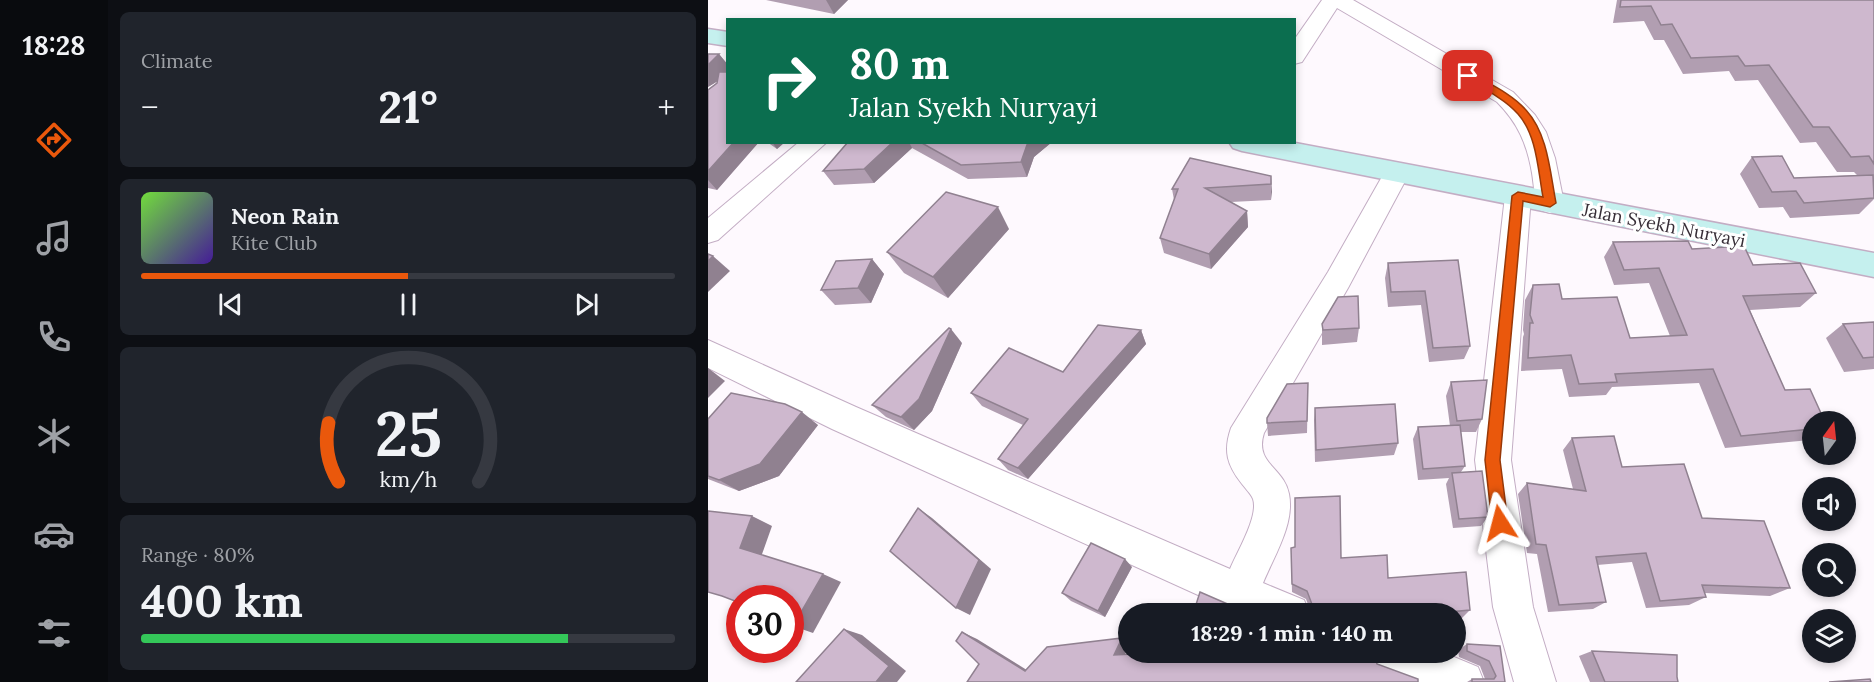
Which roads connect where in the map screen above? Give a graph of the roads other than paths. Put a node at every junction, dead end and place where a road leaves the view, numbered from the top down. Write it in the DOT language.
graph roads {
  1 [pos="1332,0"];
  2 [pos="1338,0"];
  3 [pos="708,36"];
  4 [pos="726,39"];
  5 [pos="1296,54"];
  6 [pos="813,144"];
  7 [pos="1252,144"];
  8 [pos="1397,172"];
  9 [pos="1534,199"];
  10 [pos="708,233"];
  11 [pos="1874,265"];
  12 [pos="708,353"];
  13 [pos="1239,593"];
  14 [pos="1263,603"];
  15 [pos="1416,663"];
  16 [pos="1463,682"];
  17 [pos="1535,682"];
  1 -- 5 [label="street"];
  2 -- 9 [label="street"];
  3 -- 4 [label="main road"];
  6 -- 10 [label="street"];
  7 -- 8 [label="main road, Jalan Syekh Nuryayi"];
  8 -- 9 [label="main road, Jalan Syekh Nuryayi"];
  8 -- 13 [label="street"];
  9 -- 11 [label="main road, Jalan Syekh Nuryayi"];
  9 -- 17 [label="street"];
  12 -- 13 [label="street"];
  13 -- 14 [label="street"];
  15 -- 16 [label="street"];
}
